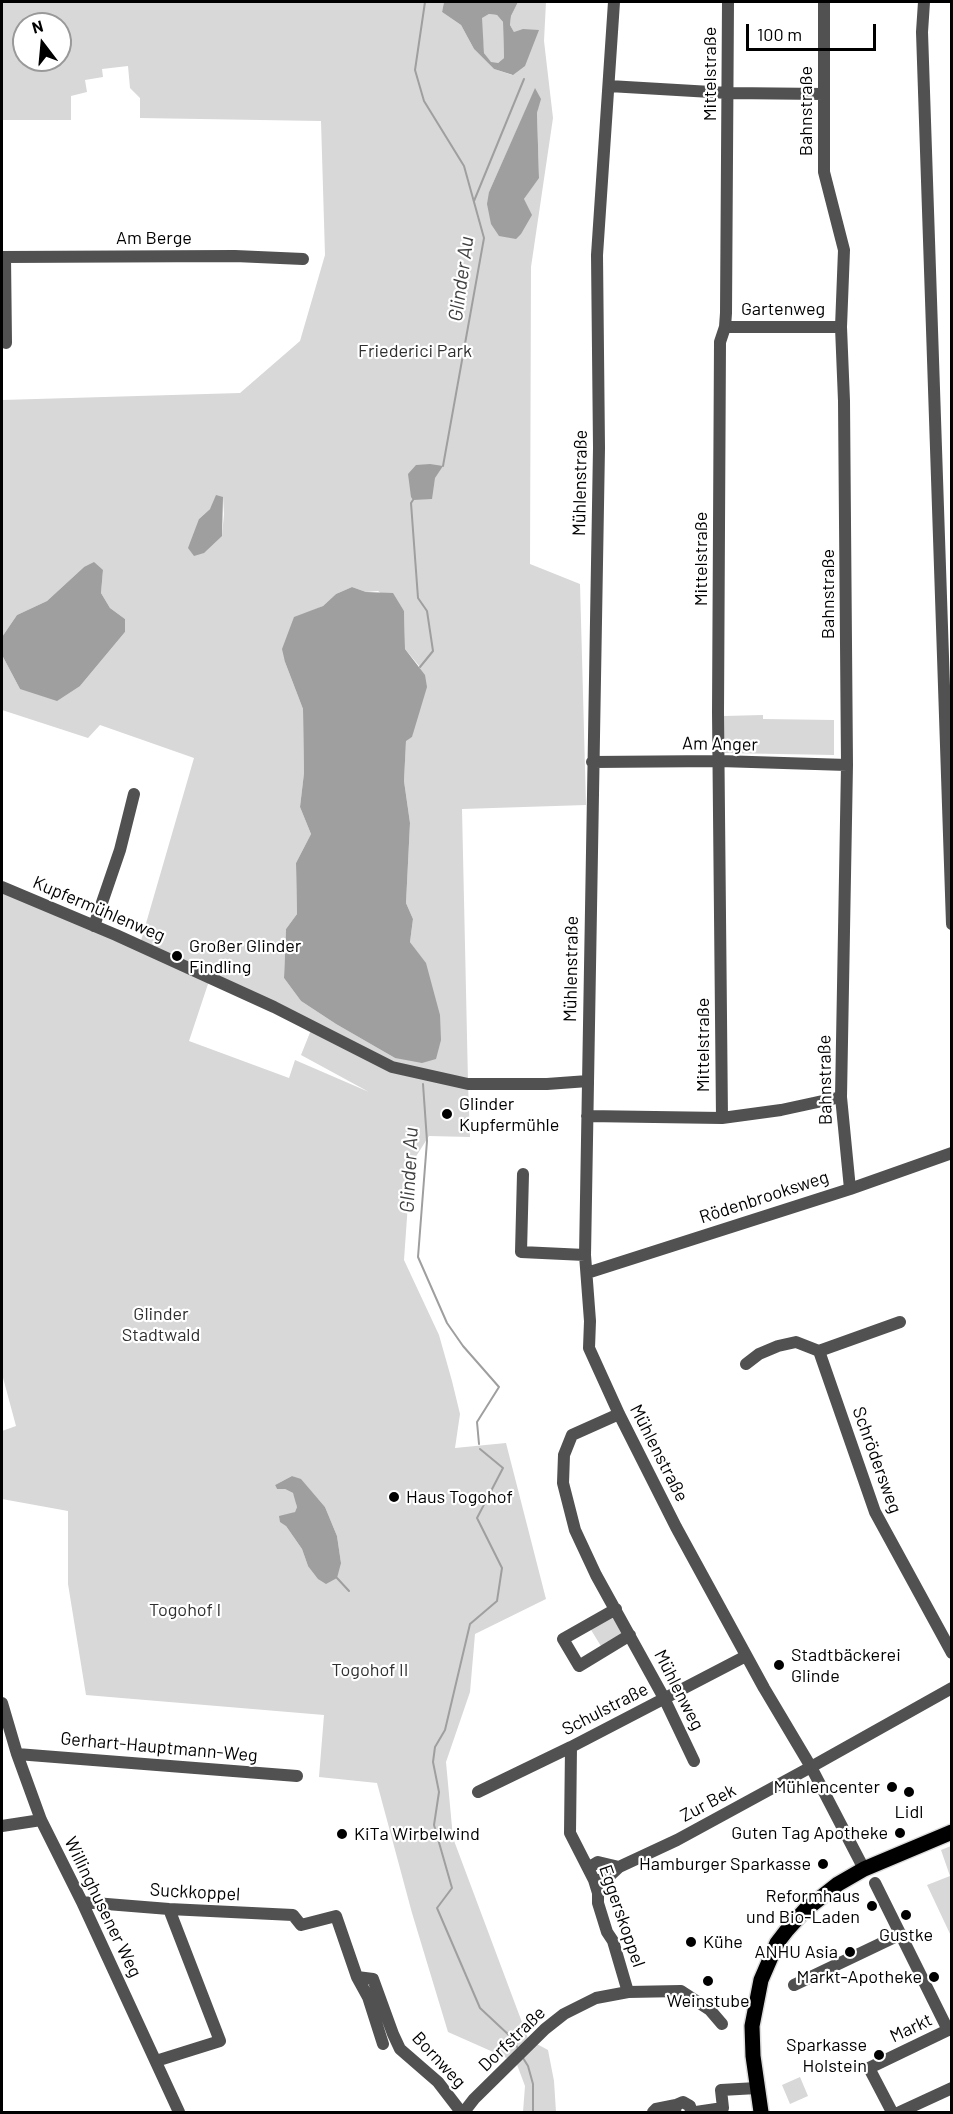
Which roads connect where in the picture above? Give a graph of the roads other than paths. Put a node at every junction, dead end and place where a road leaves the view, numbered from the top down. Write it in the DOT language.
graph roads {
  1 [pos="614,2"];
  2 [pos="728,2"];
  3 [pos="824,2"];
  4 [pos="924,2"];
  5 [pos="609,86"];
  6 [pos="728,93"];
  7 [pos="824,94"];
  8 [pos="3,257"];
  9 [pos="303,259"];
  10 [pos="725,327"];
  11 [pos="841,327"];
  12 [pos="6,342"];
  13 [pos="720,761"];
  14 [pos="592,762"];
  15 [pos="847,765"];
  16 [pos="134,794"];
  17 [pos="2,887"];
  18 [pos="951,924"];
  19 [pos="94,926"];
  20 [pos="588,1081"];
  21 [pos="841,1097"];
  22 [pos="587,1116"];
  23 [pos="722,1118"];
  24 [pos="951,1152"];
  25 [pos="523,1173"];
  26 [pos="850,1189"];
  27 [pos="585,1255"];
  28 [pos="586,1274"];
  29 [pos="900,1322"];
  30 [pos="819,1351"];
  31 [pos="746,1364"];
  32 [pos="619,1414"];
  33 [pos="616,1609"];
  34 [pos="630,1635"];
  35 [pos="951,1653"];
  36 [pos="746,1656"];
  37 [pos="951,1688"];
  38 [pos="664,1698"];
  39 [pos="3,1711"];
  40 [pos="571,1747"];
  41 [pos="17,1754"];
  42 [pos="694,1761"];
  43 [pos="812,1767"];
  44 [pos="297,1776"];
  45 [pos="478,1792"];
  46 [pos="41,1820"];
  47 [pos="2,1826"];
  48 [pos="951,1832"];
  49 [pos="619,1867"];
  50 [pos="588,1868"];
  51 [pos="864,1869"];
  52 [pos="594,1880"];
  53 [pos="875,1883"];
  54 [pos="82,1902"];
  55 [pos="169,1909"];
  56 [pos="301,1925"];
  57 [pos="901,1934"];
  58 [pos="794,1985"];
  59 [pos="628,1992"];
  60 [pos="374,1997"];
  61 [pos="722,2024"];
  62 [pos="950,2030"];
  63 [pos="383,2044"];
  64 [pos="156,2061"];
  65 [pos="757,2088"];
  66 [pos="951,2088"];
  67 [pos="676,2109"];
  68 [pos="179,2112"];
  69 [pos="462,2112"];
  70 [pos="653,2112"];
  71 [pos="691,2112"];
  72 [pos="696,2112"];
  73 [pos="761,2112"];
  74 [pos="892,2112"];
  75 [pos="900,2112"];
  1 -- 5 [label="street, Mühlenstraße"];
  2 -- 6 [label="street, Mittelstraße"];
  3 -- 7 [label="street, Bahnstraße"];
  4 -- 18 [label="street"];
  5 -- 6 [label="street"];
  5 -- 14 [label="street, Mühlenstraße"];
  6 -- 7 [label="street"];
  6 -- 10 [label="street, Mittelstraße"];
  7 -- 11 [label="street, Bahnstraße"];
  8 -- 9 [label="street, Am Berge"];
  8 -- 12 [label="street, Am Berge"];
  10 -- 11 [label="street, Gartenweg"];
  10 -- 13 [label="street, Mittelstraße"];
  11 -- 15 [label="street, Bahnstraße"];
  13 -- 14 [label="street, Am Anger"];
  13 -- 15 [label="street, Am Anger"];
  13 -- 23 [label="street, Mittelstraße"];
  14 -- 20 [label="street, Mühlenstraße"];
  15 -- 21 [label="street, Bahnstraße"];
  16 -- 19 [label="street"];
  17 -- 19 [label="street, Kupfermühlenweg"];
  19 -- 20 [label="street, Kupfermühlenweg"];
  20 -- 22 [label="street, Mühlenstraße"];
  21 -- 23 [label="street"];
  21 -- 26 [label="street, Bahnstraße"];
  22 -- 23 [label="street"];
  22 -- 27 [label="street, Mühlenstraße"];
  24 -- 26 [label="street, Rödenbrooksweg"];
  25 -- 27 [label="street"];
  26 -- 28 [label="street, Rödenbrooksweg"];
  27 -- 28 [label="street, Mühlenstraße"];
  28 -- 32 [label="street, Mühlenstraße"];
  29 -- 30 [label="street"];
  30 -- 31 [label="street"];
  30 -- 35 [label="street, Schrödersweg"];
  32 -- 33 [label="street, Mühlenweg"];
  32 -- 36 [label="street, Mühlenstraße"];
  33 -- 34 [label="street, Mühlenweg"];
  33 -- 34 [label="street"];
  34 -- 38 [label="street, Mühlenweg"];
  36 -- 38 [label="street, Schulstraße"];
  36 -- 43 [label="street, Mühlenstraße"];
  37 -- 43 [label="street"];
  38 -- 40 [label="street, Schulstraße"];
  38 -- 42 [label="street, Mühlenweg"];
  39 -- 41 [label="street, Willinghusener Weg"];
  40 -- 45 [label="street, Schulstraße"];
  40 -- 50 [label="street, Eggerskoppel"];
  41 -- 44 [label="street, Gerhart-Hauptmann-Weg"];
  41 -- 46 [label="street, Willinghusener Weg"];
  43 -- 49 [label="street, Zur Bek"];
  43 -- 51 [label="street, Mühlenstraße"];
  46 -- 47 [label="street"];
  46 -- 54 [label="street, Willinghusener Weg"];
  48 -- 51 [label="main road"];
  49 -- 50 [label="street, Zur Bek"];
  49 -- 52 [label="street, Zur Bek"];
  50 -- 52 [label="street, Eggerskoppel"];
  51 -- 65 [label="main road"];
  52 -- 59 [label="street, Eggerskoppel"];
  53 -- 57 [label="street, Markt"];
  54 -- 55 [label="street, Suckkoppel"];
  54 -- 64 [label="street, Willinghusener Weg"];
  55 -- 56 [label="street, Suckkoppel"];
  55 -- 64 [label="street"];
  56 -- 60 [label="street, Bornweg"];
  57 -- 58 [label="street"];
  57 -- 62 [label="street, Markt"];
  59 -- 61 [label="street, Dorfstraße"];
  59 -- 69 [label="street, Dorfstraße"];
  60 -- 63 [label="street, Bornweg"];
  60 -- 69 [label="street, Bornweg"];
  62 -- 74 [label="street, Markt"];
  64 -- 68 [label="street, Willinghusener Weg"];
  65 -- 72 [label="street"];
  65 -- 73 [label="main road"];
  66 -- 75 [label="street"];
  67 -- 70 [label="street"];
  67 -- 71 [label="street"];
}
